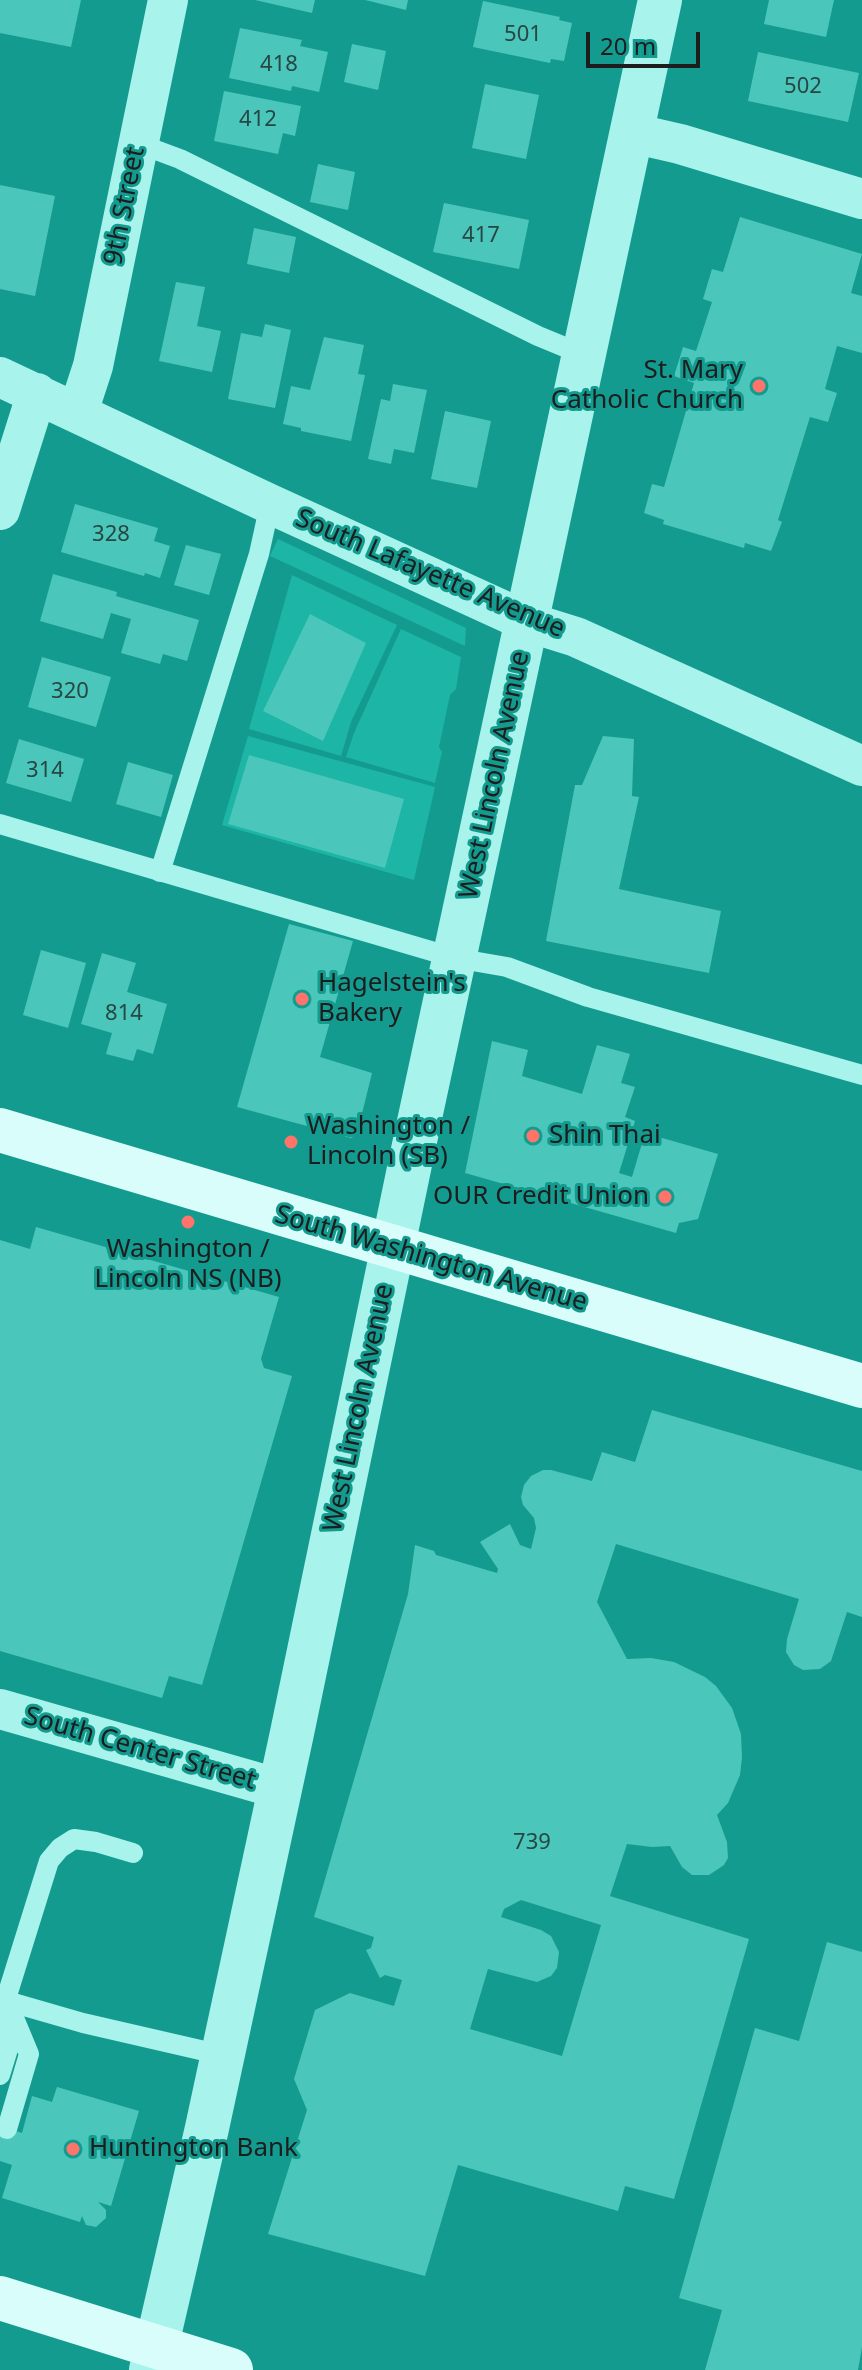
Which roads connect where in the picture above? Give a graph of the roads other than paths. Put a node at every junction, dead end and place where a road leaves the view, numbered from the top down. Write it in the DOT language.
graph roads {
  1 [pos="168,0"];
  2 [pos="660,0"];
  3 [pos="632,133"];
  4 [pos="137,143"];
  5 [pos="862,199"];
  6 [pos="584,355"];
  7 [pos="0,377"];
  8 [pos="37,393"];
  9 [pos="78,412"];
  10 [pos="270,504"];
  11 [pos="0,510"];
  12 [pos="528,622"];
  13 [pos="862,766"];
  14 [pos="0,824"];
  15 [pos="160,872"];
  16 [pos="455,958"];
  17 [pos="862,1075"];
  18 [pos="0,1130"];
  19 [pos="392,1247"];
  20 [pos="862,1386"];
  21 [pos="0,1709"];
  22 [pos="280,1789"];
  23 [pos="133,1853"];
  24 [pos="2,2006"];
  25 [pos="222,2055"];
  26 [pos="0,2075"];
  27 [pos="7,2129"];
  28 [pos="0,2298"];
  29 [pos="154,2359"];
  30 [pos="231,2370"];
  1 -- 4 [label="street, 9th Street"];
  2 -- 3 [label="street, West Lincoln Avenue"];
  3 -- 5 [label="street"];
  3 -- 6 [label="street, West Lincoln Avenue"];
  4 -- 6 [label="lane"];
  4 -- 9 [label="street, 9th Street"];
  6 -- 12 [label="street, West Lincoln Avenue"];
  7 -- 8 [label="street, South Lafayette Avenue"];
  8 -- 9 [label="street, South Lafayette Avenue"];
  8 -- 11 [label="street"];
  9 -- 10 [label="street, South Lafayette Avenue"];
  10 -- 12 [label="street, South Lafayette Avenue"];
  10 -- 15 [label="lane"];
  12 -- 13 [label="street, South Lafayette Avenue"];
  12 -- 16 [label="street, West Lincoln Avenue"];
  14 -- 15 [label="lane"];
  15 -- 16 [label="lane"];
  16 -- 17 [label="lane"];
  16 -- 19 [label="street, West Lincoln Avenue"];
  18 -- 19 [label="main road, South Washington Avenue"];
  19 -- 20 [label="main road, South Washington Avenue"];
  19 -- 22 [label="street, West Lincoln Avenue"];
  21 -- 22 [label="street, South Center Street"];
  22 -- 25 [label="street, West Lincoln Avenue"];
  23 -- 24 [label="lane"];
  24 -- 25 [label="lane"];
  24 -- 26 [label="lane"];
  24 -- 27 [label="lane"];
  25 -- 29 [label="street, West Lincoln Avenue"];
  28 -- 29 [label="main road"];
  29 -- 30 [label="main road"];
}
